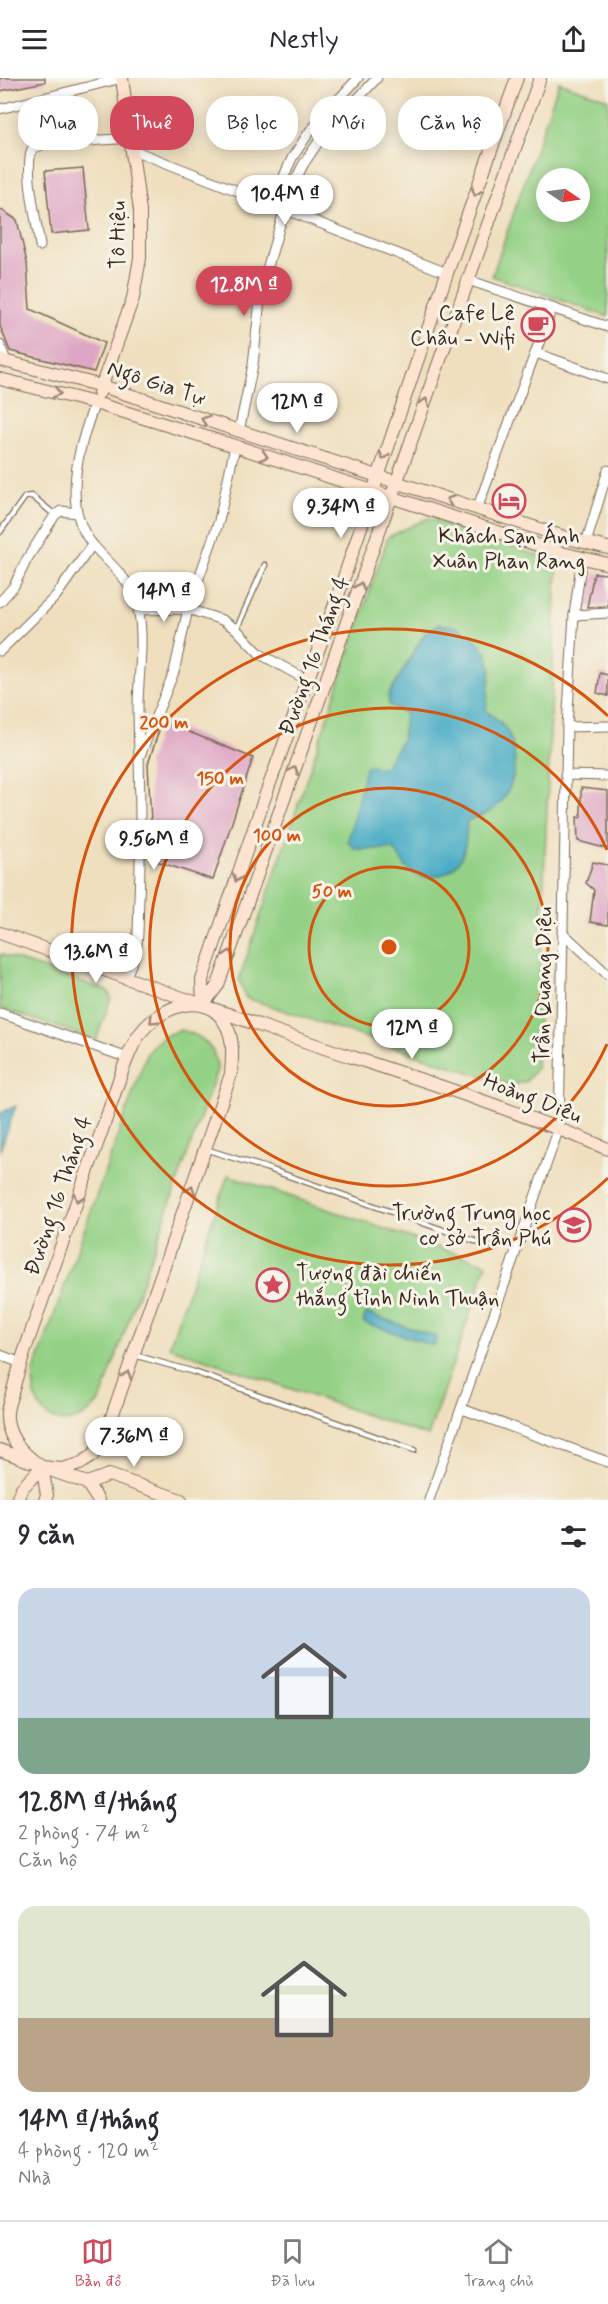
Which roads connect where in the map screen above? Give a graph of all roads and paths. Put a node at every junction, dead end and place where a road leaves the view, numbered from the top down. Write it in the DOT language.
graph roads {
  1 [pos="122,78"];
  2 [pos="377,78"];
  3 [pos="517,78"];
  4 [pos="540,78"];
  5 [pos="357,79"];
  6 [pos="364,90"];
  7 [pos="125,96"];
  8 [pos="340,96"];
  9 [pos="359,96"];
  10 [pos="0,108"];
  11 [pos="310,131"];
  12 [pos="110,144"];
  13 [pos="133,150"];
  14 [pos="146,150"];
  15 [pos="313,150"];
  16 [pos="292,158"];
  17 [pos="488,159"];
  18 [pos="303,165"];
  19 [pos="508,166"];
  20 [pos="281,179"];
  21 [pos="293,185"];
  22 [pos="272,205"];
  23 [pos="284,211"];
  24 [pos="40,246"];
  25 [pos="447,273"];
  26 [pos="468,280"];
  27 [pos="552,308"];
  28 [pos="608,327"];
  29 [pos="0,345"];
  30 [pos="536,352"];
  31 [pos="3,360"];
  32 [pos="608,379"];
  33 [pos="2,380"];
  34 [pos="102,386"];
  35 [pos="95,403"];
  36 [pos="239,431"];
  37 [pos="235,446"];
  38 [pos="607,475"];
  39 [pos="377,476"];
  40 [pos="396,483"];
  41 [pos="372,492"];
  42 [pos="391,498"];
  43 [pos="477,509"];
  44 [pos="77,513"];
  45 [pos="55,515"];
  46 [pos="0,532"];
  47 [pos="586,543"];
  48 [pos="92,545"];
  49 [pos="608,548"];
  50 [pos="582,558"];
  51 [pos="608,564"];
  52 [pos="265,565"];
  53 [pos="0,602"];
  54 [pos="335,604"];
  55 [pos="188,609"];
  56 [pos="352,609"];
  57 [pos="139,610"];
  58 [pos="608,613"];
  59 [pos="574,615"];
  60 [pos="236,629"];
  61 [pos="0,651"];
  62 [pos="307,680"];
  63 [pos="608,726"];
  64 [pos="567,727"];
  65 [pos="288,733"];
  66 [pos="306,738"];
  67 [pos="138,758"];
  68 [pos="566,775"];
  69 [pos="608,776"];
  70 [pos="263,802"];
  71 [pos="280,808"];
  72 [pos="562,932"];
  73 [pos="0,933"];
  74 [pos="608,975"];
  75 [pos="125,979"];
  76 [pos="203,1005"];
  77 [pos="0,1013"];
  78 [pos="128,1058"];
  79 [pos="559,1128"];
  80 [pos="205,1149"];
  81 [pos="608,1149"];
  82 [pos="489,1246"];
  83 [pos="0,1355"];
  84 [pos="134,1355"];
  85 [pos="21,1363"];
  86 [pos="462,1409"];
  87 [pos="0,1450"];
  88 [pos="414,1450"];
  89 [pos="608,1462"];
  90 [pos="42,1467"];
  91 [pos="87,1483"];
  92 [pos="17,1500"];
  93 [pos="45,1500"];
  94 [pos="98,1500"];
  95 [pos="181,1500"];
  96 [pos="429,1500"];
  1 -- 7 [label="main road, Tô Hiệu"];
  1 -- 10 [label="street"];
  2 -- 6 [label="street"];
  3 -- 17 [label="main road, Đường 16 Tháng 4"];
  4 -- 19 [label="main road, Đường 16 Tháng 4"];
  5 -- 6 [label="street"];
  5 -- 8 [label="street"];
  6 -- 9 [label="street"];
  11 -- 16 [label="street"];
  12 -- 24 [label="street"];
  13 -- 34 [label="main road, Tô Hiệu"];
  14 -- 22 [label="street"];
  15 -- 18 [label="street"];
  16 -- 18 [label="street"];
  16 -- 20 [label="street"];
  17 -- 19 [label="main road"];
  17 -- 25 [label="main road, Đường 16 Tháng 4, one-way"];
  18 -- 21 [label="street"];
  19 -- 26 [label="main road, Đường 16 Tháng 4"];
  20 -- 21 [label="street"];
  20 -- 22 [label="street"];
  21 -- 23 [label="street"];
  22 -- 23 [label="street"];
  23 -- 25 [label="street"];
  23 -- 36 [label="street"];
  25 -- 26 [label="main road"];
  25 -- 39 [label="main road, Đường 16 Tháng 4, one-way"];
  26 -- 27 [label="street"];
  40 -- 26 [label="main road, Đường 16 Tháng 4, one-way"];
  27 -- 28 [label="street"];
  27 -- 30 [label="street"];
  29 -- 31 [label="street"];
  30 -- 32 [label="street"];
  30 -- 43 [label="street"];
  31 -- 33 [label="main road"];
  31 -- 34 [label="main road, Ngô Gia Tự"];
  33 -- 35 [label="main road, Ngô Gia Tự, one-way"];
  34 -- 35 [label="main road, Tô Hiệu"];
  36 -- 34 [label="main road, Ngô Gia Tự, one-way"];
  35 -- 37 [label="main road, Ngô Gia Tự"];
  35 -- 44 [label="street"];
  36 -- 37 [label="main road"];
  36 -- 39 [label="main road, Ngô Gia Tự"];
  37 -- 41 [label="main road, Ngô Gia Tự, one-way"];
  37 -- 55 [label="street"];
  38 -- 47 [label="street"];
  39 -- 40 [label="main road, Ngô Gia Tự"];
  39 -- 41 [label="main road, Đường 16 Tháng 4"];
  40 -- 42 [label="main road, Đường 16 Tháng 4"];
  43 -- 40 [label="main road, Ngô Gia Tự, one-way"];
  41 -- 42 [label="main road, Ngô Gia Tự"];
  41 -- 54 [label="main road, Đường 16 Tháng 4"];
  42 -- 50 [label="main road, Ngô Gia Tự"];
  56 -- 42 [label="main road, Đường 16 Tháng 4, one-way"];
  43 -- 47 [label="main road, Ngô Gia Tự"];
  44 -- 45 [label="street"];
  44 -- 48 [label="street"];
  45 -- 46 [label="lane"];
  45 -- 53 [label="street"];
  47 -- 49 [label="main road, Ngô Gia Tự"];
  47 -- 50 [label="main road"];
  48 -- 57 [label="street"];
  48 -- 61 [label="street"];
  50 -- 51 [label="main road, Ngô Gia Tự"];
  50 -- 59 [label="street, Trần Quang Diệu"];
  52 -- 60 [label="lane"];
  54 -- 56 [label="main road"];
  54 -- 62 [label="main road, Đường 16 Tháng 4"];
  55 -- 57 [label="street"];
  55 -- 60 [label="street"];
  55 -- 67 [label="street"];
  56 -- 66 [label="main road, Đường 16 Tháng 4"];
  57 -- 67 [label="street"];
  58 -- 59 [label="street"];
  59 -- 64 [label="street, Trần Quang Diệu"];
  60 -- 62 [label="street"];
  62 -- 65 [label="main road, Đường 16 Tháng 4"];
  63 -- 64 [label="street"];
  64 -- 68 [label="street, Trần Quang Diệu"];
  65 -- 66 [label="main road"];
  65 -- 70 [label="main road, Đường 16 Tháng 4"];
  71 -- 66 [label="main road, Đường 16 Tháng 4, one-way"];
  67 -- 75 [label="street"];
  68 -- 69 [label="street"];
  68 -- 72 [label="street, Trần Quang Diệu"];
  70 -- 71 [label="main road"];
  70 -- 76 [label="main road, Đường 16 Tháng 4, one-way"];
  76 -- 71 [label="main road, Đường 16 Tháng 4, one-way"];
  72 -- 74 [label="street"];
  72 -- 79 [label="street, Trần Quang Diệu"];
  73 -- 75 [label="main road, Hoàng Diệu"];
  75 -- 76 [label="main road, Hoàng Diệu"];
  76 -- 78 [label="main road, Đường 16 Tháng 4, one-way"];
  76 -- 79 [label="main road, Hoàng Diệu"];
  76 -- 80 [label="main road"];
  77 -- 78 [label="street"];
  78 -- 85 [label="main road, Đường 16 Tháng 4, one-way"];
  79 -- 81 [label="main road, Hoàng Diệu"];
  79 -- 86 [label="street, Trần Quang Diệu"];
  80 -- 82 [label="lane"];
  84 -- 80 [label="main road, one-way"];
  83 -- 85 [label="street"];
  84 -- 88 [label="lane"];
  90 -- 84 [label="main road, one-way"];
  85 -- 90 [label="main road, Đường 16 Tháng 4"];
  86 -- 89 [label="street"];
  86 -- 96 [label="street, Trần Quang Diệu"];
  87 -- 90 [label="main road"];
  90 -- 91 [label="main road"];
  90 -- 92 [label="main road"];
  90 -- 93 [label="main road"];
  91 -- 94 [label="main road"];
  91 -- 95 [label="main road"];
}
